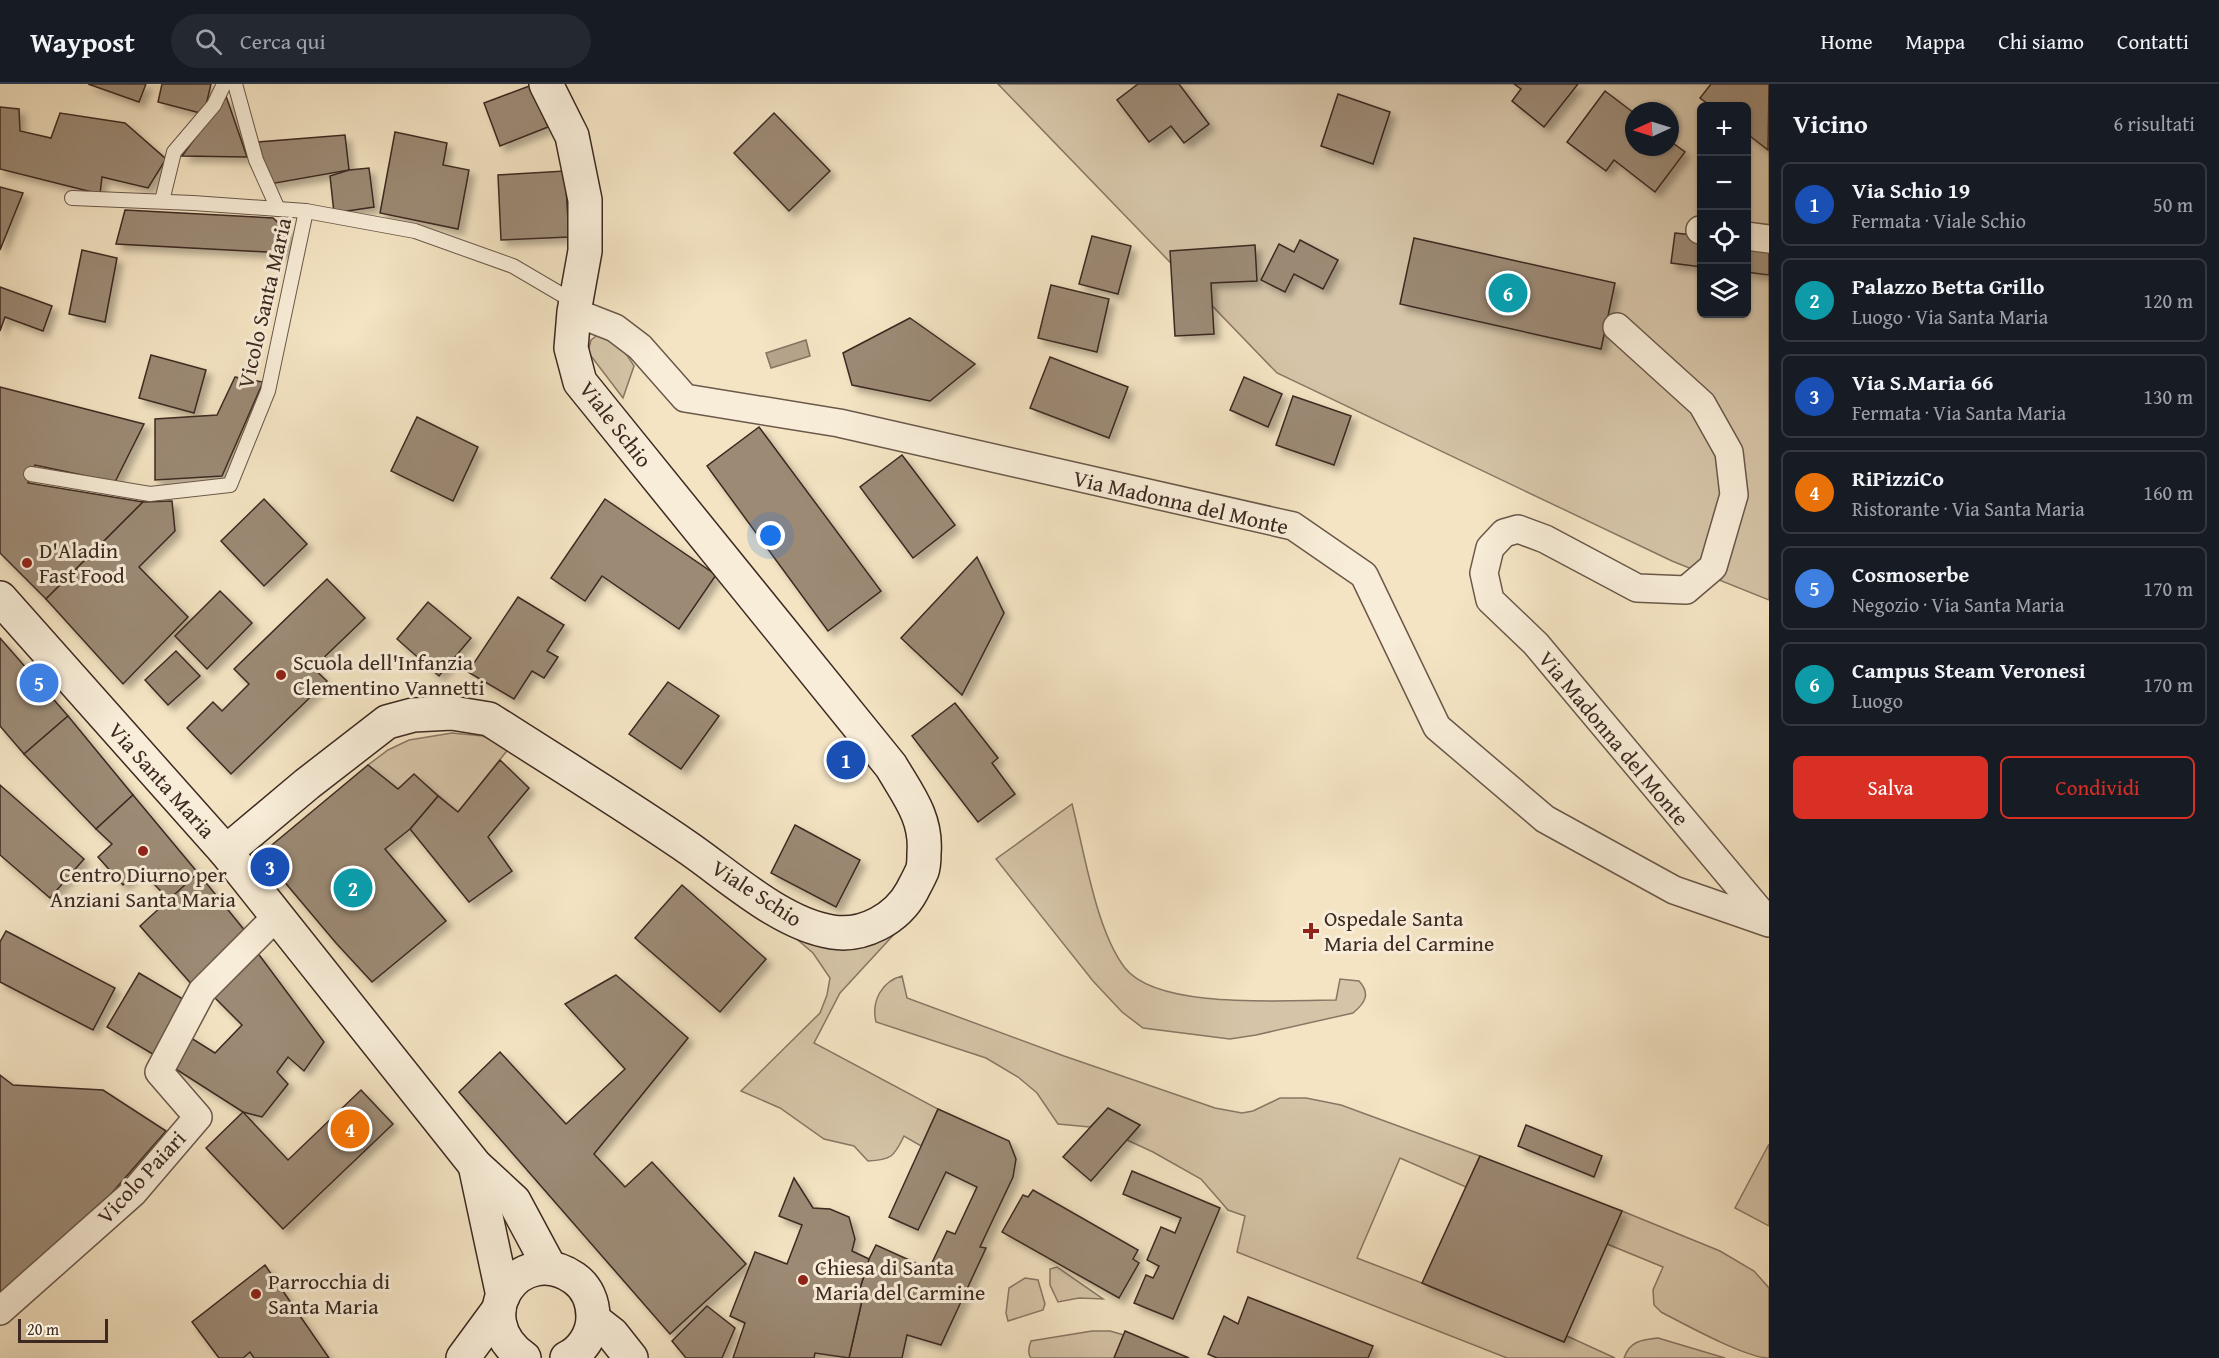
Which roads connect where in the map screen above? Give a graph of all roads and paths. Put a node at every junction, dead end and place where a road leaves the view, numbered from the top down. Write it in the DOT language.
graph roads {
  1 [pos="224,84"];
  2 [pos="235,84"];
  3 [pos="546,84"];
  4 [pos="72,198"];
  5 [pos="162,201"];
  6 [pos="278,209"];
  7 [pos="306,211"];
  8 [pos="1751,236"];
  9 [pos="1769,238"];
  10 [pos="575,307"];
  11 [pos="1617,327"];
  12 [pos="31,474"];
  13 [pos="0,598"];
  14 [pos="226,852"];
  15 [pos="276,917"];
  16 [pos="1769,922"];
  17 [pos="475,1165"];
  18 [pos="550,1268"];
  19 [pos="501,1302"];
  20 [pos="0,1311"];
  21 [pos="594,1320"];
  22 [pos="463,1358"];
  23 [pos="525,1358"];
  24 [pos="567,1358"];
  25 [pos="631,1358"];
  1 -- 5 [label="lane"];
  2 -- 6 [label="lane"];
  3 -- 10 [label="street, Viale Schio"];
  4 -- 5 [label="lane"];
  5 -- 6 [label="lane"];
  6 -- 7 [label="lane"];
  7 -- 10 [label="lane, Vicolo Santa Maria"];
  7 -- 12 [label="lane, Vicolo Santa Maria"];
  8 -- 9 [label="street"];
  10 -- 14 [label="street, Viale Schio"];
  10 -- 16 [label="street, Via Madonna del Monte"];
  11 -- 16 [label="street, Via Madonna del Monte"];
  13 -- 14 [label="street, Via Santa Maria"];
  14 -- 15 [label="street, Via Santa Maria"];
  15 -- 17 [label="street, Via Santa Maria"];
  15 -- 20 [label="street, Vicolo Paiari"];
  17 -- 18 [label="street, Via Santa Maria"];
  17 -- 19 [label="street, Via Santa Maria"];
  18 -- 19 [label="street"];
  18 -- 21 [label="street"];
  19 -- 22 [label="street"];
  19 -- 23 [label="street, Via Santa Maria"];
  21 -- 24 [label="street"];
  21 -- 25 [label="street"];
}
